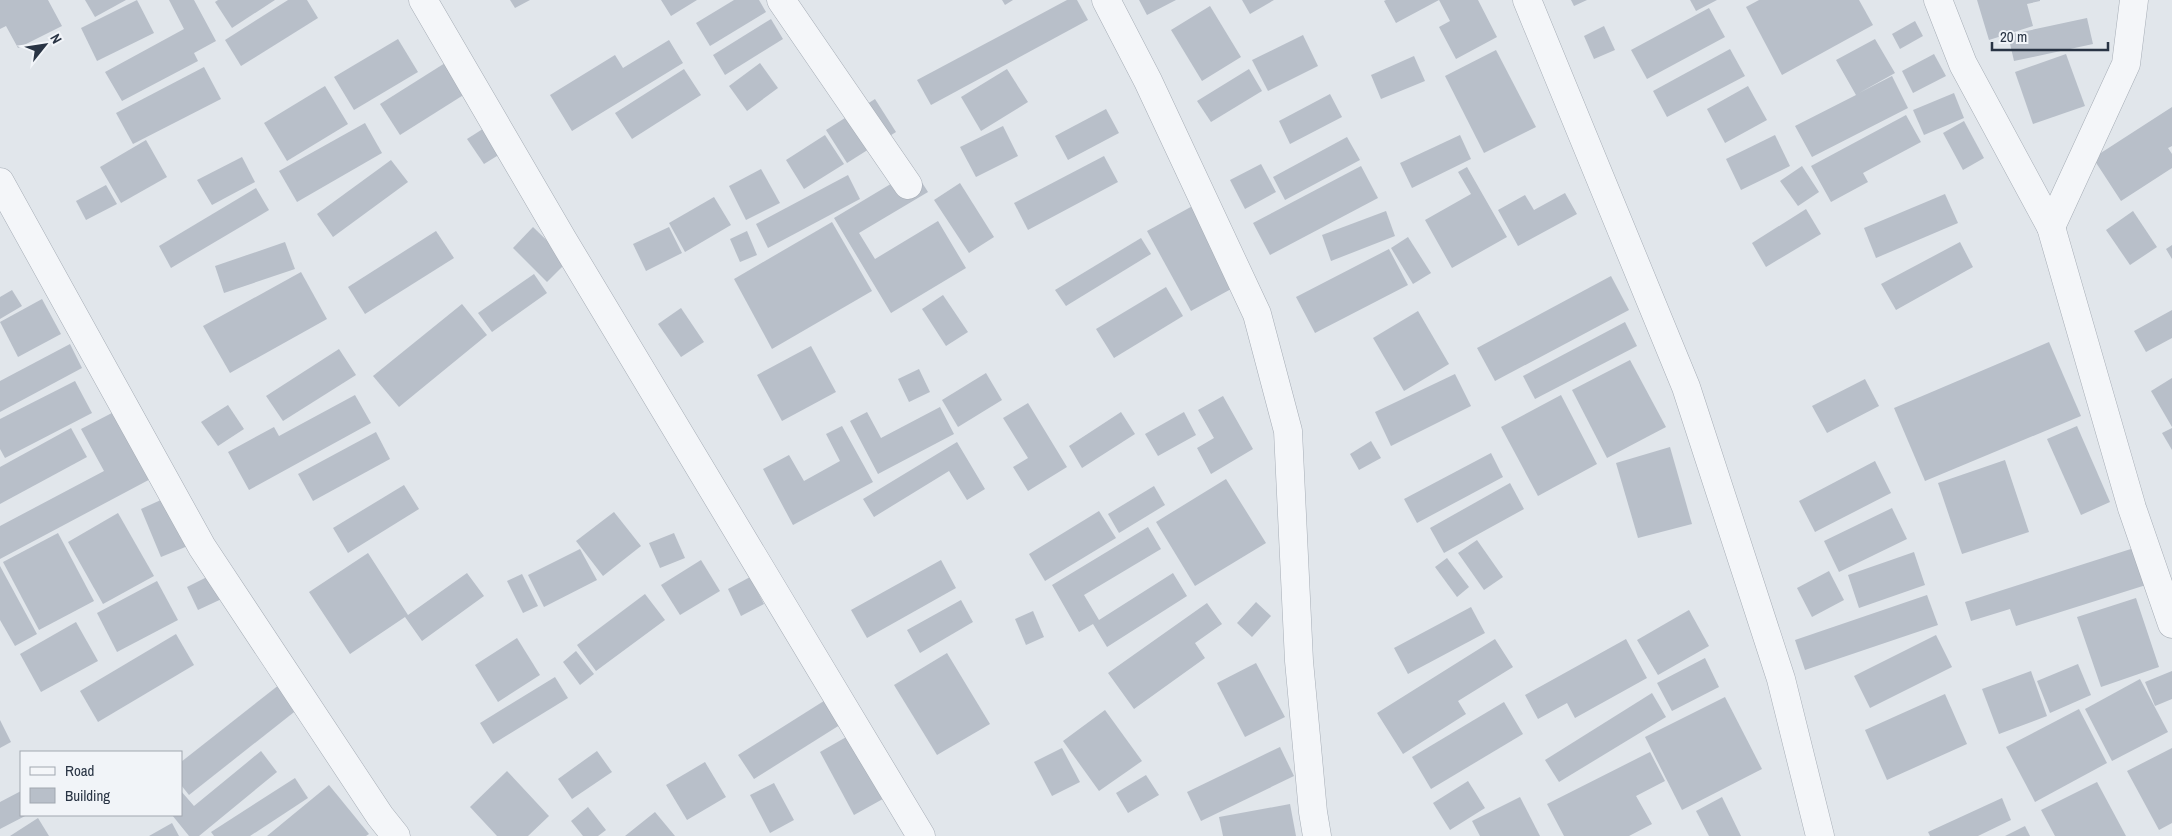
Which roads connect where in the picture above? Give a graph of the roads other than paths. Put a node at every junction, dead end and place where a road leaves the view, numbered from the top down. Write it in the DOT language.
graph roads {
  1 [pos="423,0"];
  2 [pos="781,0"];
  3 [pos="1106,0"];
  4 [pos="1527,0"];
  5 [pos="1938,0"];
  6 [pos="2134,0"];
  7 [pos="0,182"];
  8 [pos="908,185"];
  9 [pos="2051,227"];
  10 [pos="2172,624"];
  11 [pos="396,836"];
  12 [pos="921,836"];
  13 [pos="1317,836"];
  14 [pos="1820,836"];
  1 -- 12 [label="street"];
  2 -- 8 [label="street"];
  3 -- 13 [label="street"];
  4 -- 14 [label="street"];
  5 -- 9 [label="street"];
  6 -- 9 [label="street"];
  7 -- 11 [label="street"];
  9 -- 10 [label="street"];
}
